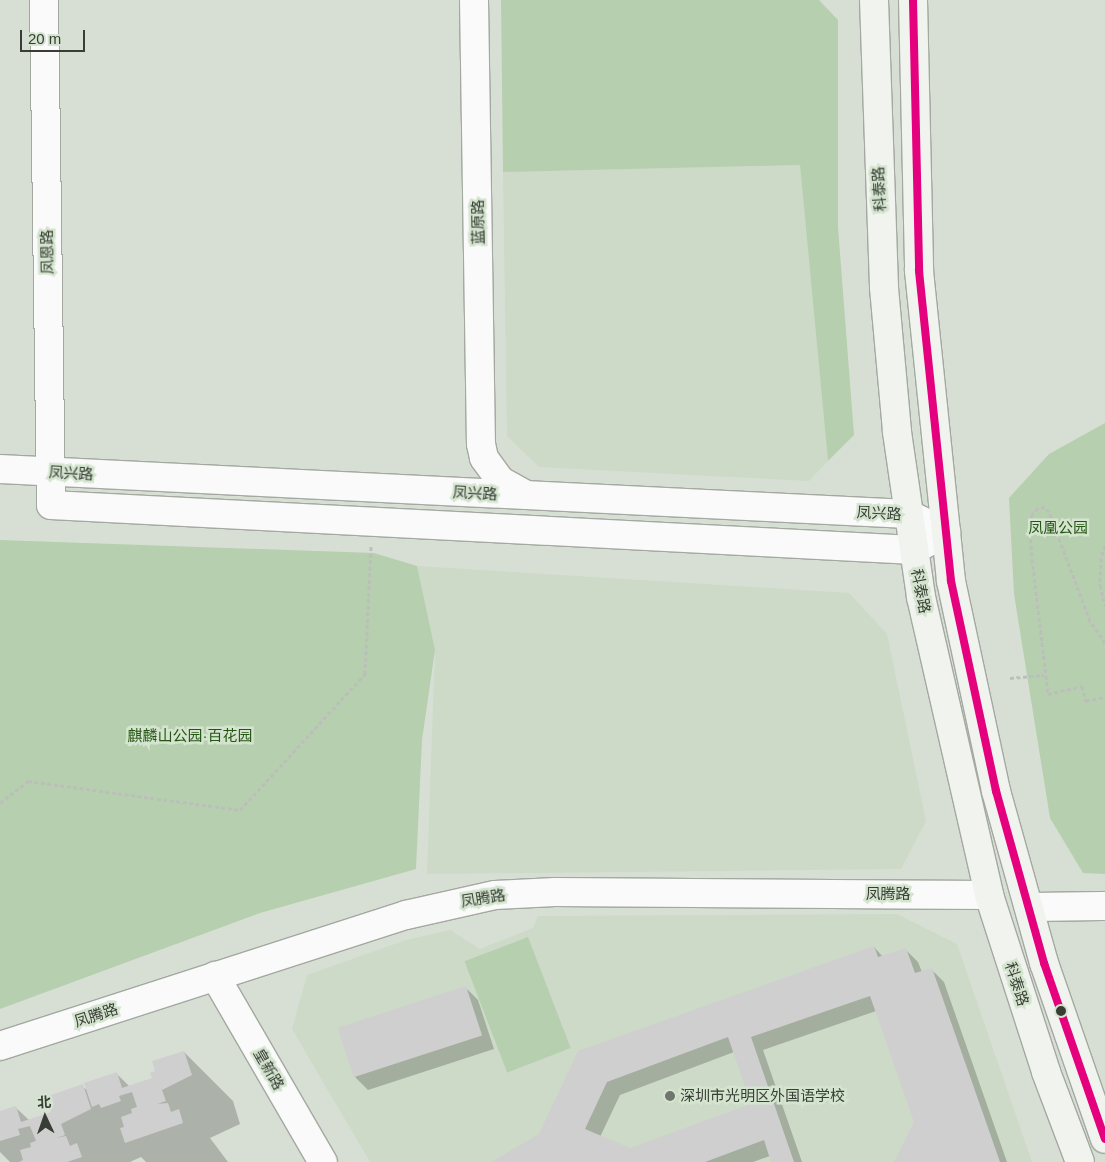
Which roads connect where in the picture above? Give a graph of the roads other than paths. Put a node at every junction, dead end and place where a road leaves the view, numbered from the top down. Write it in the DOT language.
graph roads {
  1 [pos="44,0"];
  2 [pos="474,0"];
  3 [pos="874,0"];
  4 [pos="913,0"];
  5 [pos="481,444"];
  6 [pos="0,469"];
  7 [pos="50,472"];
  8 [pos="436,491"];
  9 [pos="527,495"];
  10 [pos="908,514"];
  11 [pos="946,532"];
  12 [pos="914,550"];
  13 [pos="989,895"];
  14 [pos="1105,906"];
  15 [pos="1029,907"];
  16 [pos="215,976"];
  17 [pos="0,1046"];
  18 [pos="1105,1139"];
  19 [pos="323,1162"];
  20 [pos="1080,1162"];
  1 -- 7 [label="street, 凤恩路"];
  2 -- 5 [label="street, 蓝原路"];
  3 -- 10 [label="main road, 科泰路"];
  4 -- 11 [label="main road"];
  5 -- 8 [label="street, 蓝原路"];
  5 -- 9 [label="street, 蓝原路"];
  6 -- 7 [label="street, 凤兴路"];
  7 -- 8 [label="street, 凤兴路"];
  7 -- 12 [label="street, 凤恩路"];
  8 -- 9 [label="street, 凤兴路"];
  9 -- 10 [label="street, 凤兴路"];
  10 -- 11 [label="street, 凤兴路"];
  10 -- 12 [label="main road, 科泰路"];
  11 -- 12 [label="street"];
  11 -- 15 [label="main road"];
  12 -- 13 [label="main road, 科泰路"];
  13 -- 16 [label="street, 凤腾路"];
  13 -- 20 [label="main road, 科泰路"];
  14 -- 15 [label="street"];
  15 -- 18 [label="main road"];
  16 -- 17 [label="street, 凤腾路"];
  16 -- 19 [label="street, 皇新路"];
}
